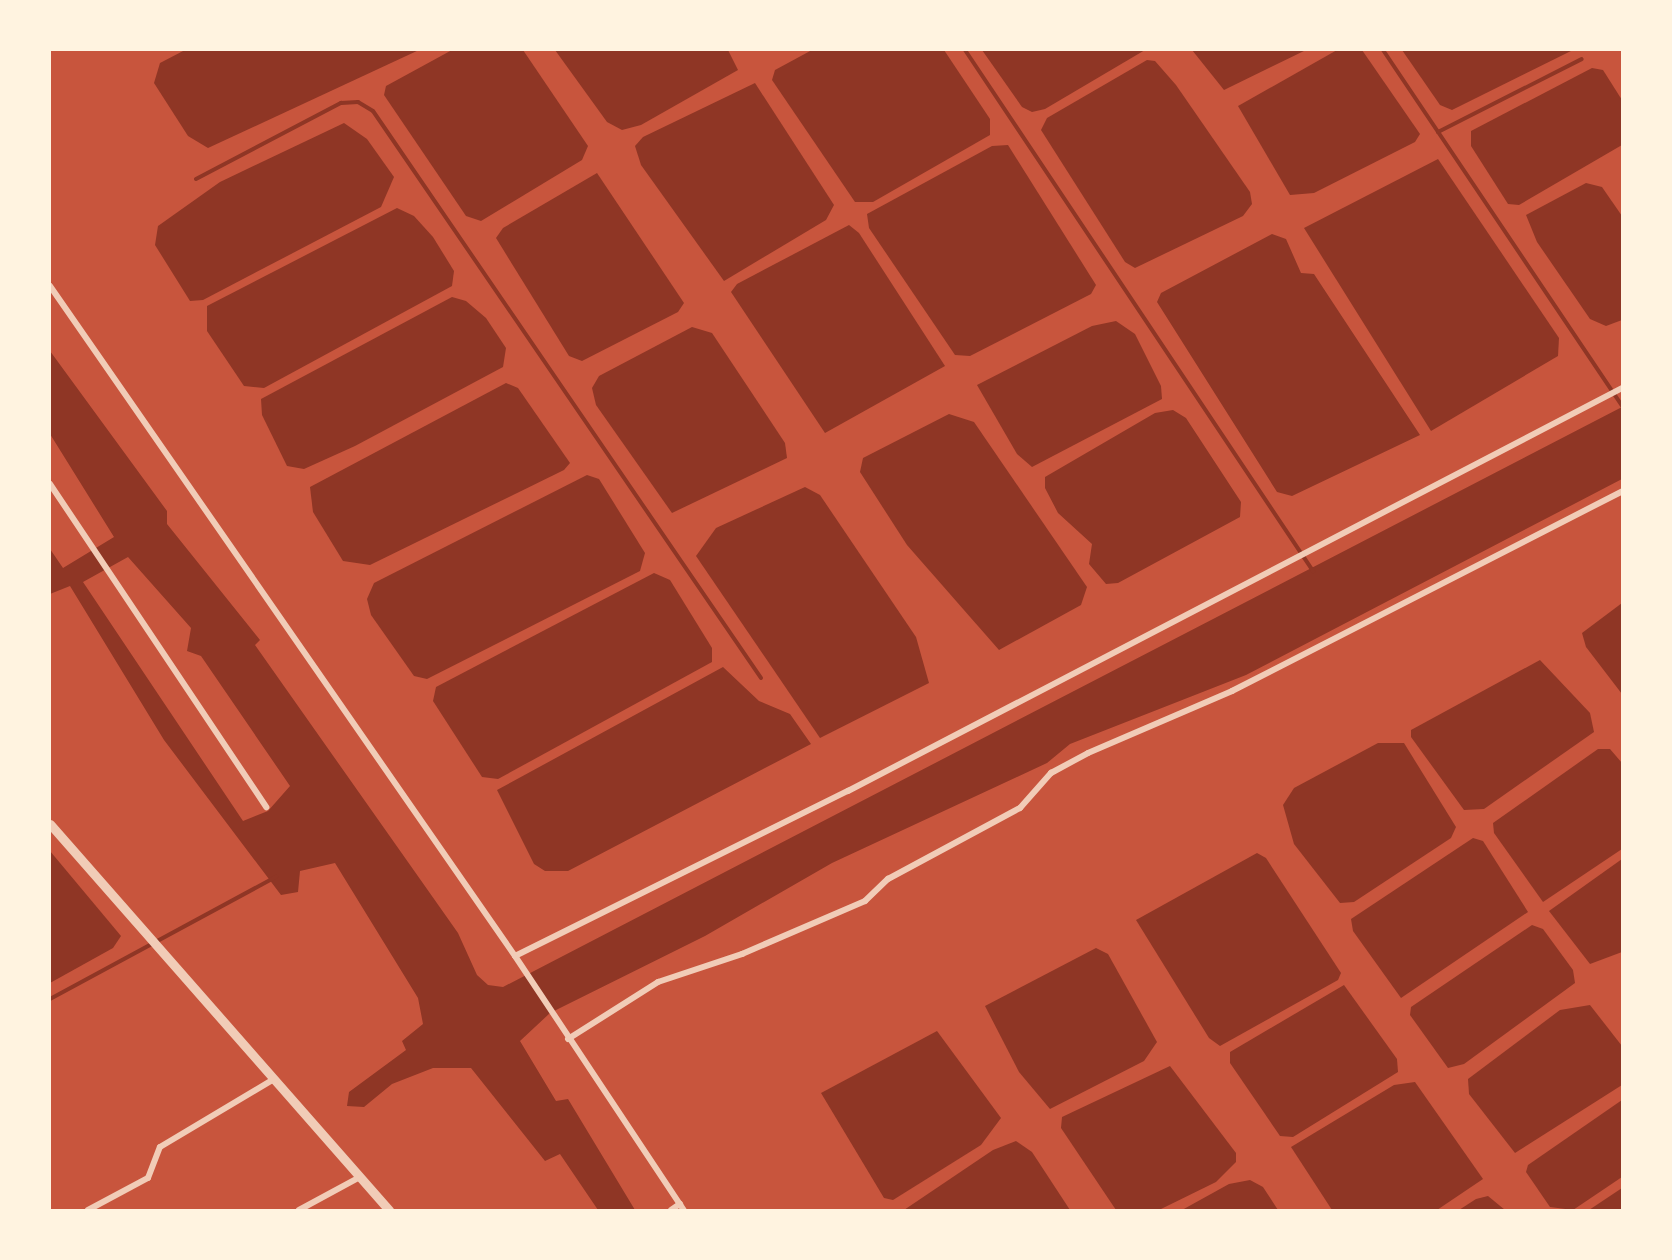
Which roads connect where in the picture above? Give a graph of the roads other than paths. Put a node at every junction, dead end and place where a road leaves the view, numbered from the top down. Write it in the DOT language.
graph roads {
  1 [pos="50,286"];
  2 [pos="1621,389"];
  3 [pos="50,484"];
  4 [pos="1623,490"];
  5 [pos="266,807"];
  6 [pos="50,824"];
  7 [pos="515,956"];
  8 [pos="568,1039"];
  9 [pos="274,1079"];
  10 [pos="360,1177"];
  11 [pos="680,1204"];
  12 [pos="88,1210"];
  13 [pos="299,1210"];
  14 [pos="389,1210"];
  15 [pos="671,1210"];
  16 [pos="684,1210"];
  1 -- 7 [label="street"];
  2 -- 7 [label="street"];
  3 -- 5 [label="street"];
  4 -- 8 [label="street"];
  6 -- 9 [label="street"];
  7 -- 8 [label="street"];
  8 -- 11 [label="street"];
  9 -- 10 [label="street"];
  9 -- 12 [label="street"];
  10 -- 13 [label="street"];
  10 -- 14 [label="street"];
  11 -- 15 [label="street"];
  11 -- 16 [label="street"];
}
